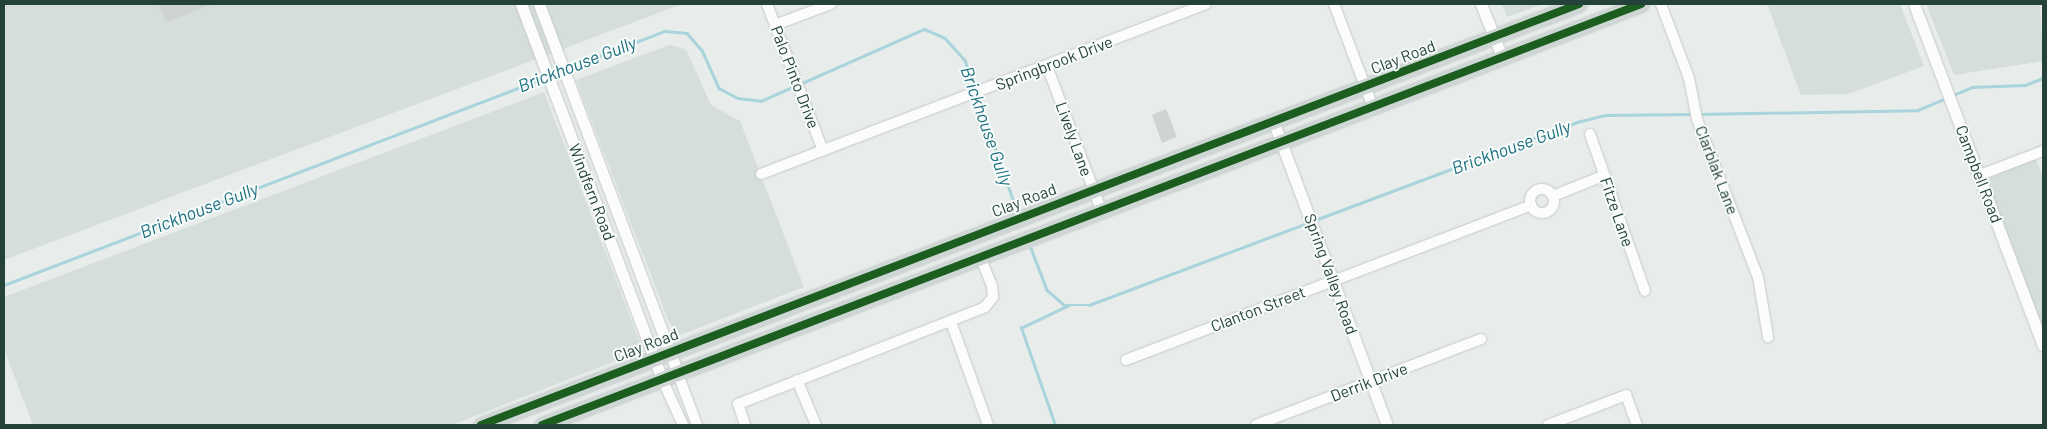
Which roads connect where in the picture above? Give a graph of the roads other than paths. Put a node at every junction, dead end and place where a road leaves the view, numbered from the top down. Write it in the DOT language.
graph roads {
  1 [pos="521,4"];
  2 [pos="539,4"];
  3 [pos="767,4"];
  4 [pos="832,4"];
  5 [pos="1206,4"];
  6 [pos="1334,4"];
  7 [pos="1481,4"];
  8 [pos="1580,4"];
  9 [pos="1641,4"];
  10 [pos="1661,4"];
  11 [pos="1914,4"];
  12 [pos="1602,11"];
  13 [pos="775,25"];
  14 [pos="1494,37"];
  15 [pos="1502,57"];
  16 [pos="1047,66"];
  17 [pos="1366,86"];
  18 [pos="554,92"];
  19 [pos="573,95"];
  20 [pos="1374,107"];
  21 [pos="1274,123"];
  22 [pos="1590,134"];
  23 [pos="1282,143"];
  24 [pos="823,151"];
  25 [pos="2043,151"];
  26 [pos="761,174"];
  27 [pos="1605,175"];
  28 [pos="1980,175"];
  29 [pos="1092,188"];
  30 [pos="1553,196"];
  31 [pos="612,199"];
  32 [pos="597,204"];
  33 [pos="1530,205"];
  34 [pos="1102,212"];
  35 [pos="980,257"];
  36 [pos="1333,280"];
  37 [pos="839,288"];
  38 [pos="1645,291"];
  39 [pos="844,309"];
  40 [pos="951,322"];
  41 [pos="1768,337"];
  42 [pos="1481,340"];
  43 [pos="2043,345"];
  44 [pos="669,350"];
  45 [pos="652,357"];
  46 [pos="1126,360"];
  47 [pos="678,374"];
  48 [pos="662,379"];
  49 [pos="797,380"];
  50 [pos="1371,382"];
  51 [pos="481,425"];
  52 [pos="542,425"];
  53 [pos="683,425"];
  54 [pos="696,425"];
  55 [pos="745,425"];
  56 [pos="816,425"];
  57 [pos="988,425"];
  58 [pos="1256,425"];
  59 [pos="1387,425"];
  60 [pos="1548,425"];
  61 [pos="1637,425"];
  1 -- 18 [label="street, Windfern Road"];
  2 -- 19 [label="street, Windfern Road"];
  3 -- 13 [label="street, Palo Pinto Drive"];
  4 -- 13 [label="street"];
  5 -- 16 [label="street, Springbrook Drive"];
  6 -- 17 [label="street"];
  7 -- 14 [label="street"];
  8 -- 14 [label="main road, Clay Road"];
  9 -- 12 [label="main road"];
  10 -- 41 [label="street, Clarblak Lane"];
  11 -- 28 [label="street, Campbell Road"];
  12 -- 15 [label="main road"];
  13 -- 24 [label="street, Palo Pinto Drive"];
  14 -- 15 [label="street"];
  14 -- 17 [label="main road, Clay Road"];
  15 -- 20 [label="main road"];
  16 -- 24 [label="street, Springbrook Drive"];
  16 -- 29 [label="street, Lively Lane"];
  17 -- 20 [label="street"];
  17 -- 21 [label="main road, Clay Road"];
  18 -- 19 [label="street"];
  18 -- 32 [label="street, Windfern Road"];
  19 -- 31 [label="street, Windfern Road"];
  20 -- 23 [label="main road"];
  21 -- 23 [label="street, Spring Valley Road"];
  21 -- 29 [label="main road, Clay Road"];
  22 -- 27 [label="street, Fitze Lane"];
  23 -- 34 [label="main road"];
  23 -- 36 [label="street, Spring Valley Road"];
  24 -- 26 [label="street, Springbrook Drive"];
  25 -- 28 [label="street"];
  27 -- 30 [label="street, Clanton Street"];
  27 -- 38 [label="street, Fitze Lane"];
  28 -- 43 [label="street, Campbell Road"];
  29 -- 34 [label="street, Lively Lane"];
  29 -- 37 [label="main road, Clay Road"];
  30 -- 33 [label="street, Clanton Street"];
  30 -- 33 [label="street, Clanton Street"];
  31 -- 32 [label="street"];
  31 -- 44 [label="street, Windfern Road"];
  32 -- 45 [label="street, Windfern Road"];
  33 -- 36 [label="street, Clanton Street"];
  34 -- 35 [label="main road"];
  35 -- 39 [label="main road"];
  35 -- 40 [label="street"];
  36 -- 46 [label="street, Clanton Street"];
  36 -- 50 [label="street, Spring Valley Road"];
  37 -- 39 [label="main road"];
  37 -- 44 [label="main road, Clay Road"];
  39 -- 47 [label="main road"];
  40 -- 49 [label="street"];
  40 -- 57 [label="street"];
  42 -- 50 [label="street, Derrik Drive"];
  44 -- 45 [label="main road, Clay Road"];
  44 -- 47 [label="street, Windfern Road"];
  45 -- 48 [label="street, Windfern Road"];
  45 -- 51 [label="main road, Clay Road"];
  47 -- 48 [label="main road"];
  47 -- 54 [label="street"];
  48 -- 52 [label="main road"];
  48 -- 53 [label="street"];
  49 -- 55 [label="street"];
  49 -- 56 [label="street"];
  50 -- 58 [label="street, Derrik Drive"];
  50 -- 59 [label="street, Spring Valley Road"];
  60 -- 61 [label="street"];
}
